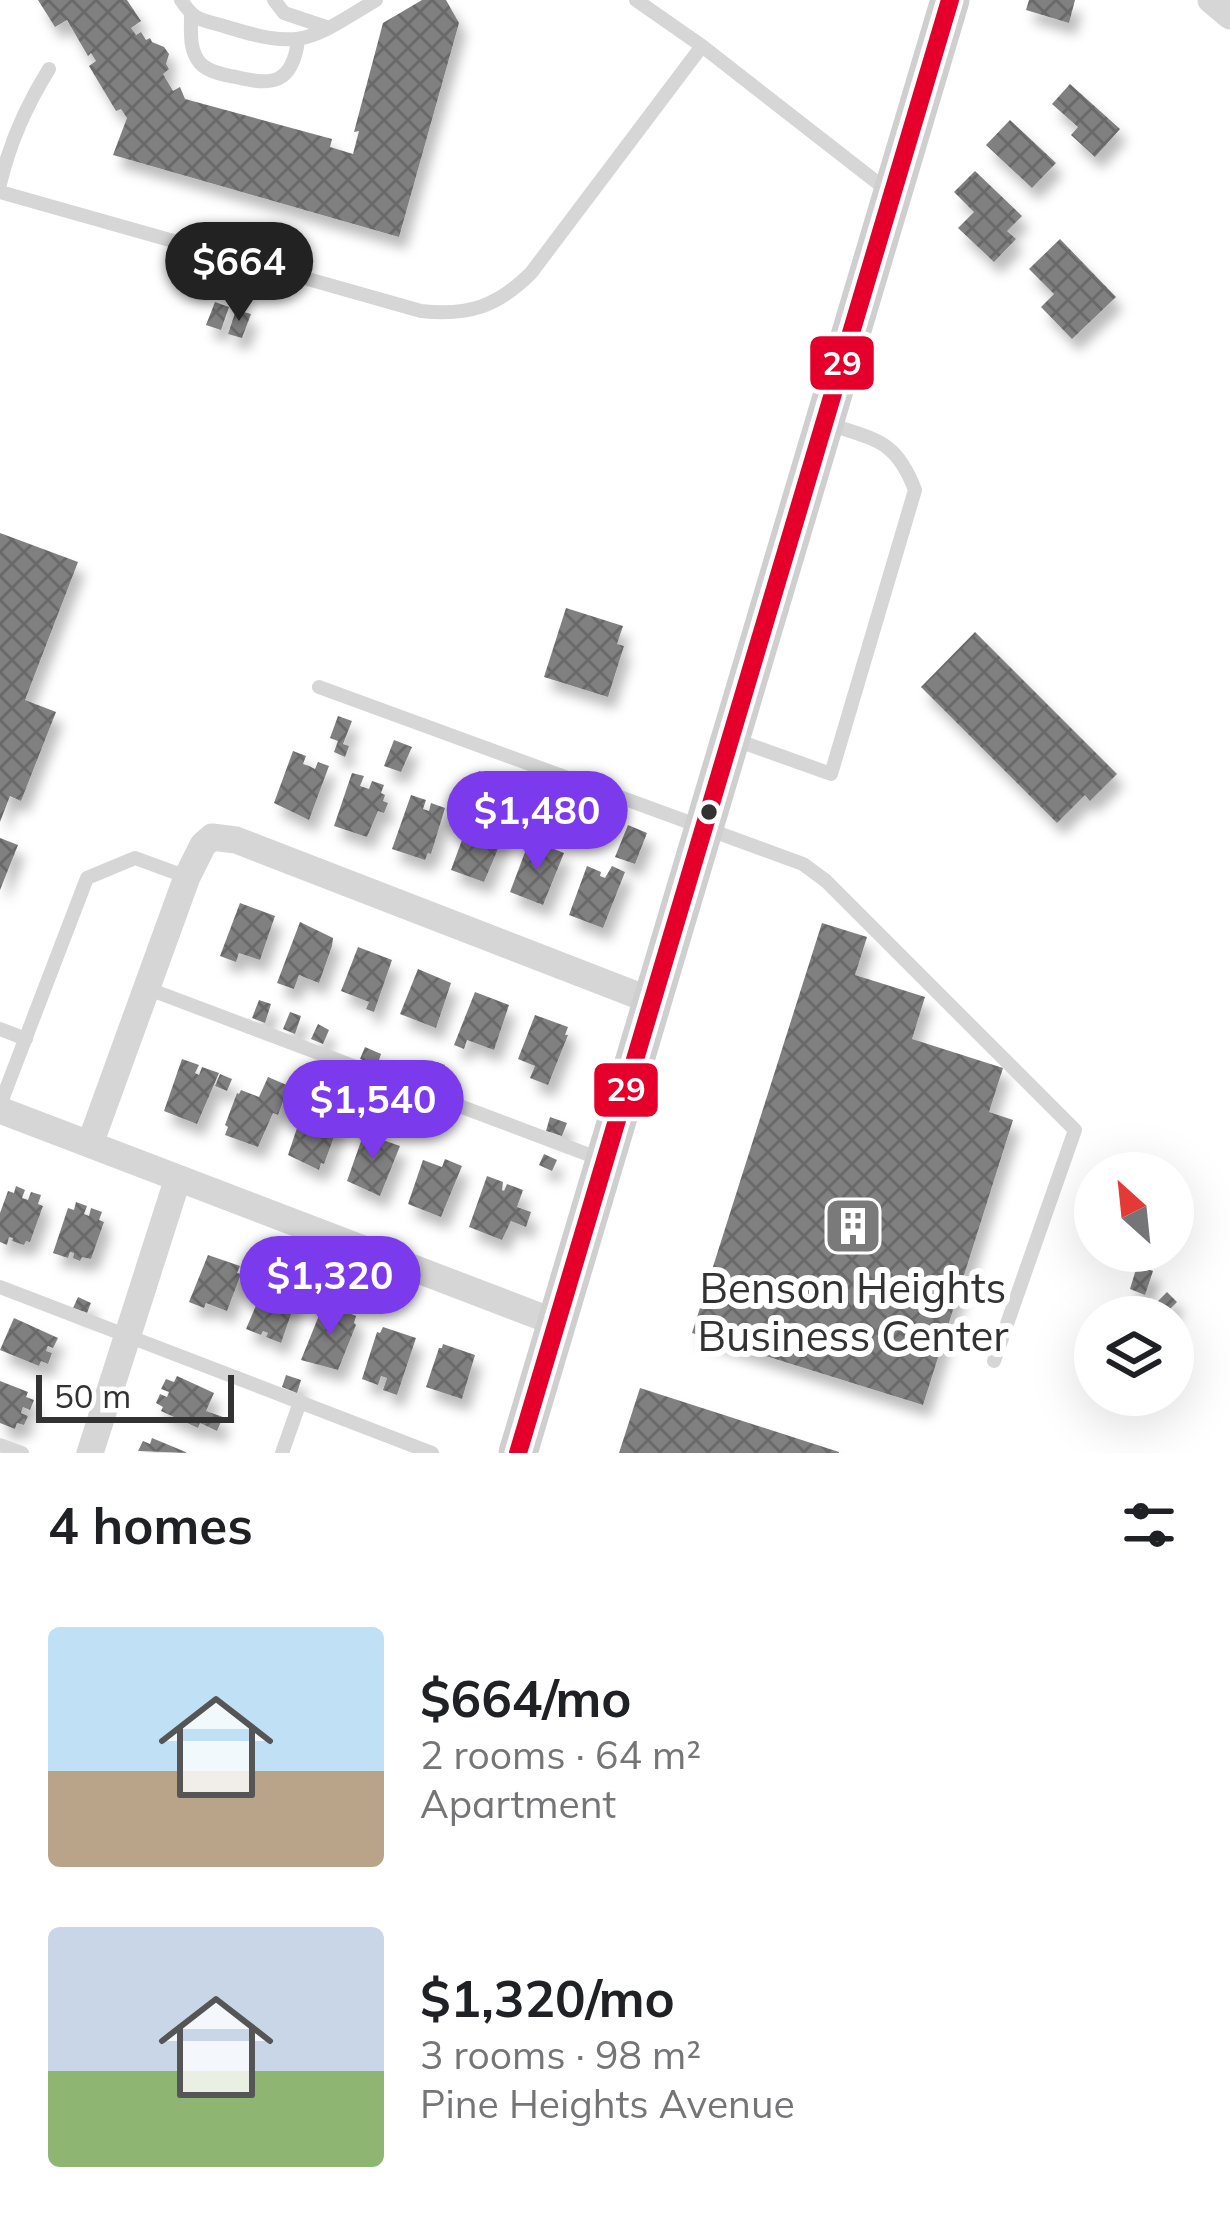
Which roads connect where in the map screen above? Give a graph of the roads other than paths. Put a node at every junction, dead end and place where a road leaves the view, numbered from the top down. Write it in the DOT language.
graph roads {
  1 [pos="181,0"];
  2 [pos="274,0"];
  3 [pos="376,0"];
  4 [pos="636,0"];
  5 [pos="950,0"];
  6 [pos="1210,0"];
  7 [pos="191,16"];
  8 [pos="1230,16"];
  9 [pos="329,28"];
  10 [pos="298,41"];
  11 [pos="702,46"];
  12 [pos="49,69"];
  13 [pos="0,188"];
  14 [pos="892,194"];
  15 [pos="824,422"];
  16 [pos="320,687"];
  17 [pos="730,738"];
  18 [pos="704,828"];
  19 [pos="187,877"];
  20 [pos="146,988"];
  21 [pos="652,1001"];
  22 [pos="0,1029"];
  23 [pos="26,1040"];
  24 [pos="0,1108"];
  25 [pos="90,1144"];
  26 [pos="605,1161"];
  27 [pos="178,1178"];
  28 [pos="0,1287"];
  29 [pos="556,1323"];
  30 [pos="128,1335"];
  31 [pos="994,1361"];
  32 [pos="300,1402"];
  33 [pos="0,1445"];
  34 [pos="22,1453"];
  35 [pos="90,1453"];
  36 [pos="282,1453"];
  37 [pos="432,1453"];
  38 [pos="518,1453"];
  1 -- 7 [label="lane"];
  2 -- 9 [label="lane"];
  3 -- 9 [label="lane"];
  4 -- 11 [label="lane"];
  5 -- 14 [label="street"];
  6 -- 8 [label="street"];
  7 -- 10 [label="lane"];
  7 -- 10 [label="lane"];
  9 -- 10 [label="lane"];
  11 -- 13 [label="lane"];
  11 -- 14 [label="lane"];
  12 -- 13 [label="lane"];
  14 -- 15 [label="street"];
  15 -- 17 [label="street"];
  15 -- 17 [label="lane"];
  16 -- 18 [label="lane"];
  17 -- 18 [label="street"];
  18 -- 21 [label="street"];
  18 -- 31 [label="lane"];
  19 -- 20 [label="street"];
  19 -- 21 [label="street"];
  19 -- 23 [label="lane"];
  20 -- 25 [label="street"];
  20 -- 26 [label="lane"];
  21 -- 26 [label="street"];
  22 -- 23 [label="lane"];
  23 -- 24 [label="lane"];
  24 -- 25 [label="street"];
  25 -- 27 [label="street"];
  26 -- 29 [label="street"];
  27 -- 29 [label="street"];
  27 -- 30 [label="street"];
  28 -- 30 [label="lane"];
  29 -- 38 [label="street"];
  30 -- 32 [label="lane"];
  30 -- 35 [label="street"];
  32 -- 36 [label="lane"];
  32 -- 37 [label="lane"];
  33 -- 34 [label="lane"];
}
